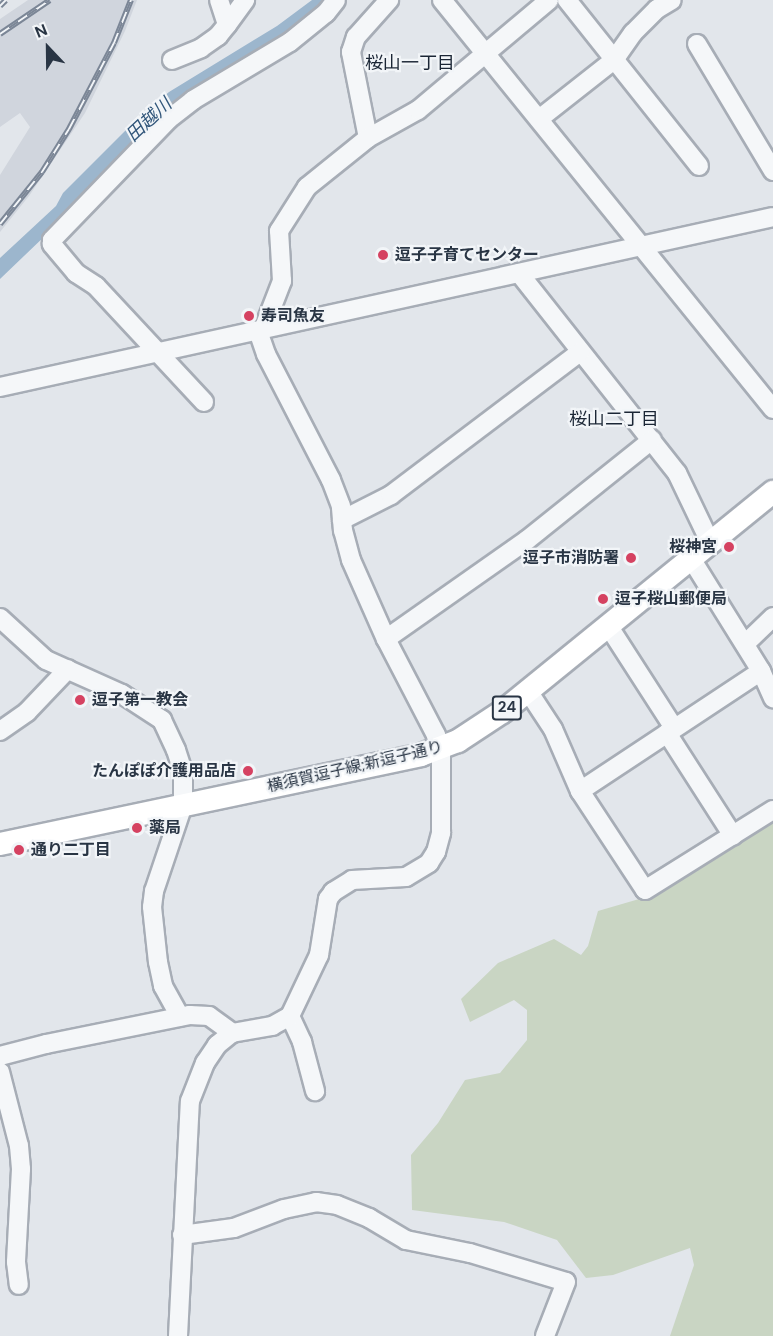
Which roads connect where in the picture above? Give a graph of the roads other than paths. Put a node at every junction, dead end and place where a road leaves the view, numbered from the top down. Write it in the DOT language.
graph roads {
  1 [pos="219,0"];
  2 [pos="245,0"];
  3 [pos="336,0"];
  4 [pos="389,0"];
  5 [pos="442,0"];
  6 [pos="549,0"];
  7 [pos="567,0"];
  8 [pos="672,0"];
  9 [pos="227,25"];
  10 [pos="697,44"];
  11 [pos="485,53"];
  12 [pos="172,60"];
  13 [pos="614,60"];
  14 [pos="539,119"];
  15 [pos="368,138"];
  16 [pos="699,166"];
  17 [pos="773,171"];
  18 [pos="773,217"];
  19 [pos="641,246"];
  20 [pos="519,273"];
  21 [pos="260,331"];
  22 [pos="157,351"];
  23 [pos="580,352"];
  24 [pos="0,387"];
  25 [pos="204,402"];
  26 [pos="773,409"];
  27 [pos="652,440"];
  28 [pos="773,492"];
  29 [pos="342,520"];
  30 [pos="711,544"];
  31 [pos="692,560"];
  32 [pos="773,617"];
  33 [pos="0,618"];
  34 [pos="609,627"];
  35 [pos="386,639"];
  36 [pos="745,644"];
  37 [pos="68,669"];
  38 [pos="761,671"];
  39 [pos="528,691"];
  40 [pos="773,698"];
  41 [pos="0,731"];
  42 [pos="671,731"];
  43 [pos="441,749"];
  44 [pos="580,790"];
  45 [pos="183,805"];
  46 [pos="773,810"];
  47 [pos="733,836"];
  48 [pos="0,844"];
  49 [pos="290,1016"];
  50 [pos="180,1017"];
  51 [pos="232,1033"];
  52 [pos="0,1056"];
  53 [pos="0,1072"];
  54 [pos="315,1091"];
  55 [pos="182,1235"];
  56 [pos="19,1286"];
  57 [pos="178,1336"];
  58 [pos="545,1336"];
  1 -- 9 [label="street"];
  2 -- 9 [label="street"];
  3 -- 22 [label="street"];
  4 -- 15 [label="street"];
  5 -- 11 [label="street"];
  6 -- 11 [label="street"];
  7 -- 13 [label="street"];
  8 -- 13 [label="street"];
  9 -- 12 [label="street"];
  10 -- 17 [label="street"];
  11 -- 14 [label="street"];
  11 -- 15 [label="street"];
  13 -- 14 [label="street"];
  13 -- 16 [label="street"];
  14 -- 19 [label="street"];
  15 -- 21 [label="street"];
  18 -- 19 [label="street"];
  19 -- 20 [label="street"];
  19 -- 26 [label="street"];
  20 -- 21 [label="street"];
  20 -- 23 [label="street"];
  21 -- 22 [label="street"];
  21 -- 29 [label="street"];
  22 -- 24 [label="street"];
  22 -- 25 [label="street"];
  23 -- 27 [label="street"];
  23 -- 29 [label="street"];
  27 -- 30 [label="street"];
  27 -- 35 [label="street"];
  28 -- 30 [label="main road, 横須賀逗子線;新逗子通り / 24"];
  29 -- 35 [label="street"];
  30 -- 31 [label="main road, 横須賀逗子線;新逗子通り / 24"];
  31 -- 34 [label="main road, 横須賀逗子線;新逗子通り / 24"];
  31 -- 36 [label="street"];
  32 -- 36 [label="street"];
  33 -- 37 [label="street"];
  34 -- 39 [label="main road, 横須賀逗子線;新逗子通り / 24"];
  34 -- 42 [label="street"];
  35 -- 43 [label="street"];
  36 -- 38 [label="street"];
  37 -- 41 [label="street"];
  37 -- 45 [label="street"];
  38 -- 40 [label="street"];
  38 -- 42 [label="street"];
  39 -- 43 [label="main road, 横須賀逗子線;新逗子通り / 24"];
  39 -- 44 [label="street"];
  42 -- 44 [label="street"];
  42 -- 47 [label="street"];
  43 -- 45 [label="main road, 横須賀逗子線;新逗子通り / 24"];
  43 -- 49 [label="street"];
  44 -- 47 [label="street"];
  45 -- 48 [label="main road, 横須賀逗子線;新逗子通り / 24"];
  45 -- 50 [label="street"];
  46 -- 47 [label="street"];
  49 -- 51 [label="street"];
  49 -- 54 [label="street"];
  50 -- 51 [label="street"];
  50 -- 52 [label="street"];
  51 -- 55 [label="street"];
  53 -- 56 [label="street"];
  55 -- 57 [label="street"];
  55 -- 58 [label="street"];
}
